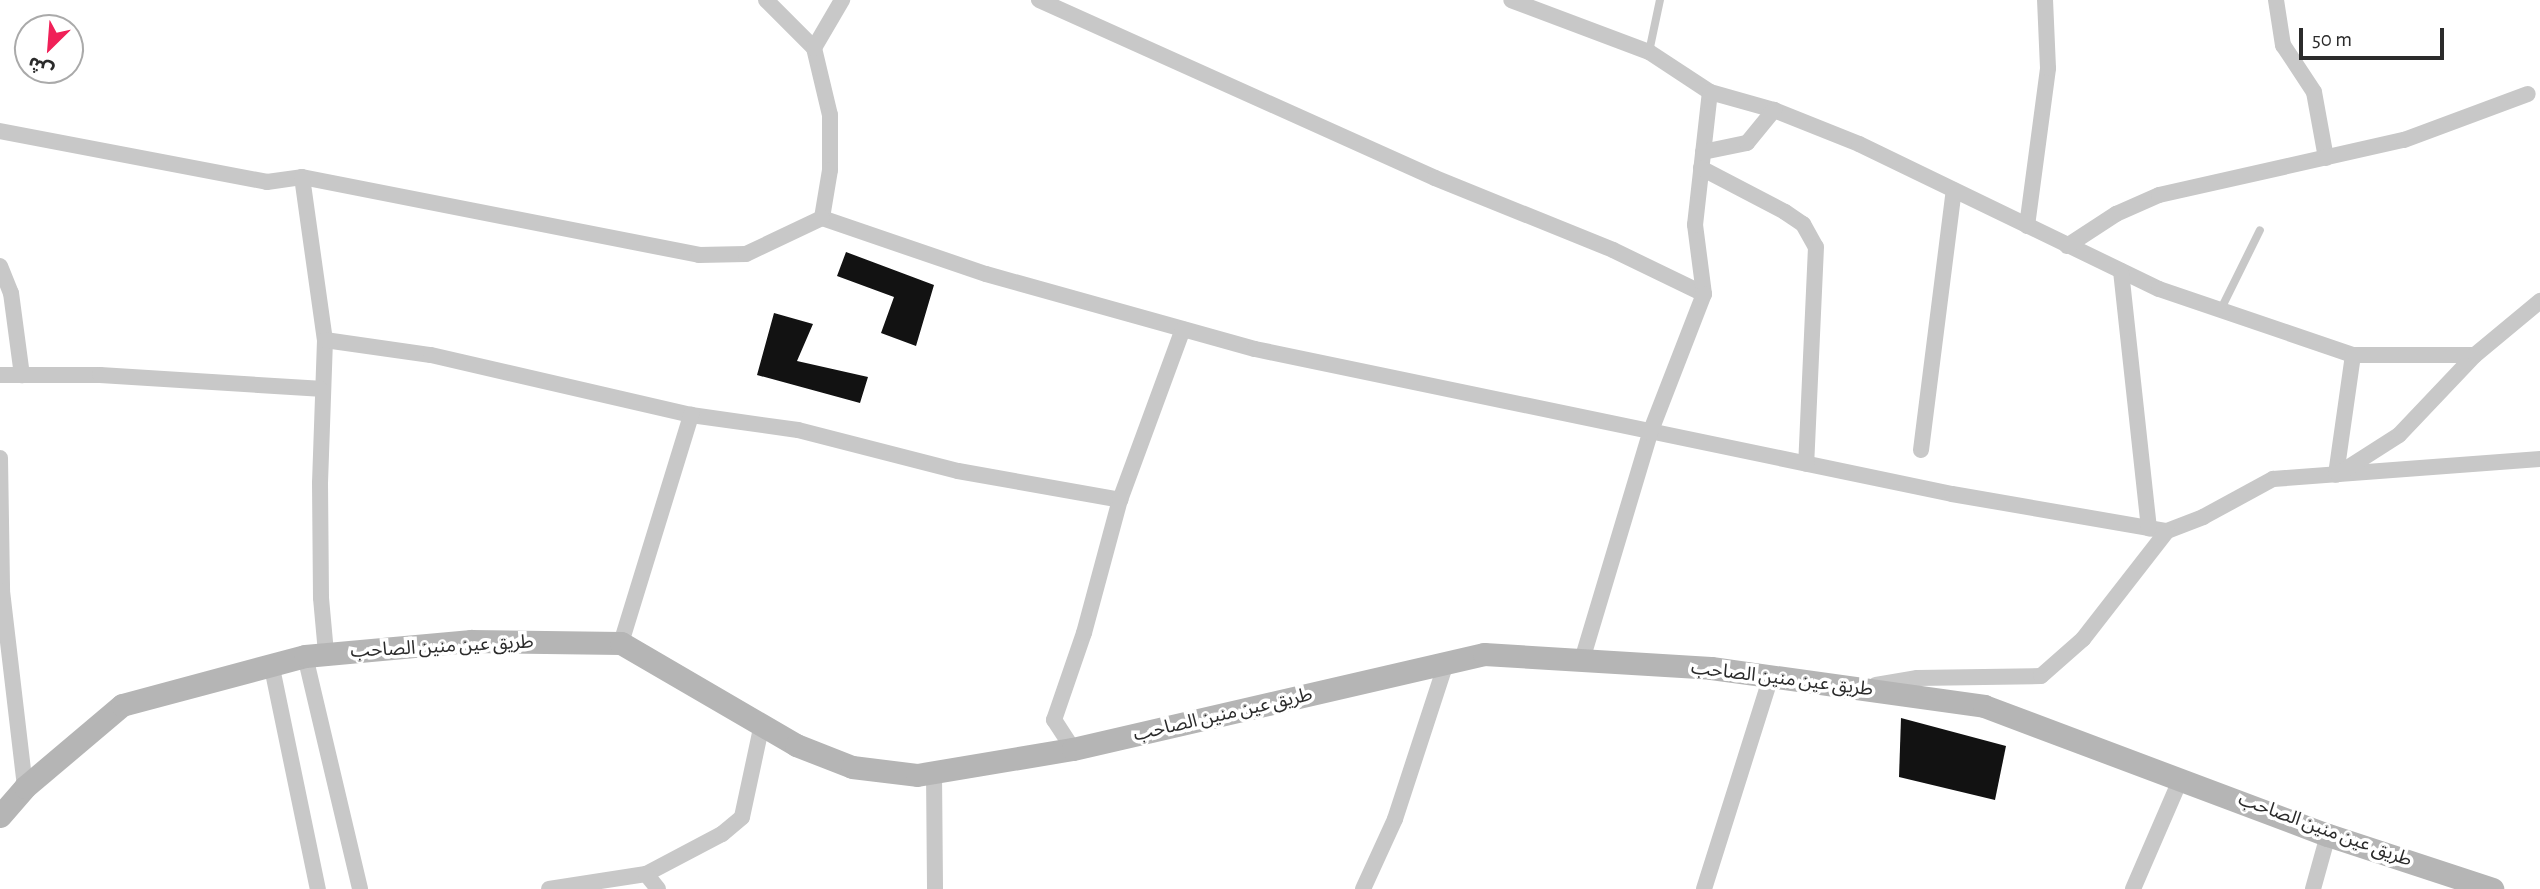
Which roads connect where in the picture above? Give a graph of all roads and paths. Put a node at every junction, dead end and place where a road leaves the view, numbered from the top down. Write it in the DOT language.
graph roads {
  1 [pos="766,0"];
  2 [pos="842,0"];
  3 [pos="1039,0"];
  4 [pos="1511,0"];
  5 [pos="1660,0"];
  6 [pos="2045,0"];
  7 [pos="2276,0"];
  8 [pos="814,48"];
  9 [pos="1649,52"];
  10 [pos="1710,92"];
  11 [pos="2528,94"];
  12 [pos="1774,110"];
  13 [pos="0,131"];
  14 [pos="2326,159"];
  15 [pos="1702,160"];
  16 [pos="302,177"];
  17 [pos="1954,190"];
  18 [pos="822,218"];
  19 [pos="2027,226"];
  20 [pos="2260,230"];
  21 [pos="2067,246"];
  22 [pos="0,266"];
  23 [pos="2121,271"];
  24 [pos="1704,295"];
  25 [pos="2540,302"];
  26 [pos="2220,311"];
  27 [pos="1183,329"];
  28 [pos="325,340"];
  29 [pos="2353,355"];
  30 [pos="2474,355"];
  31 [pos="0,375"];
  32 [pos="22,375"];
  33 [pos="320,390"];
  34 [pos="691,415"];
  35 [pos="1650,433"];
  36 [pos="1921,450"];
  37 [pos="0,458"];
  38 [pos="2540,459"];
  39 [pos="1806,464"];
  40 [pos="2336,475"];
  41 [pos="1119,500"];
  42 [pos="2149,528"];
  43 [pos="2167,531"];
  44 [pos="621,643"];
  45 [pos="316,654"];
  46 [pos="1582,660"];
  47 [pos="271,663"];
  48 [pos="1446,663"];
  49 [pos="1772,677"];
  50 [pos="1857,688"];
  51 [pos="761,728"];
  52 [pos="1073,749"];
  53 [pos="934,772"];
  54 [pos="2181,778"];
  55 [pos="25,787"];
  56 [pos="0,816"];
  57 [pos="2328,835"];
  58 [pos="646,874"];
  59 [pos="318,889"];
  60 [pos="360,889"];
  61 [pos="549,889"];
  62 [pos="659,889"];
  63 [pos="935,889"];
  64 [pos="1363,889"];
  65 [pos="1704,889"];
  66 [pos="2133,889"];
  67 [pos="2313,889"];
  68 [pos="2492,889"];
  1 -- 8 [label="street"];
  2 -- 8 [label="street"];
  3 -- 24 [label="street"];
  4 -- 9 [label="street"];
  5 -- 9 [label="lane"];
  6 -- 19 [label="street"];
  7 -- 14 [label="street"];
  8 -- 18 [label="street"];
  9 -- 10 [label="street"];
  10 -- 12 [label="street"];
  10 -- 15 [label="street"];
  11 -- 14 [label="street"];
  12 -- 15 [label="street"];
  12 -- 17 [label="street"];
  13 -- 16 [label="street"];
  14 -- 21 [label="street"];
  15 -- 24 [label="street"];
  15 -- 39 [label="street"];
  16 -- 18 [label="street"];
  16 -- 28 [label="street"];
  17 -- 19 [label="street"];
  17 -- 36 [label="street"];
  18 -- 27 [label="street"];
  19 -- 21 [label="street"];
  20 -- 26 [label="lane"];
  21 -- 23 [label="street"];
  22 -- 32 [label="street"];
  23 -- 26 [label="street"];
  23 -- 42 [label="street"];
  24 -- 35 [label="street"];
  25 -- 30 [label="street"];
  26 -- 29 [label="street"];
  27 -- 35 [label="street"];
  27 -- 41 [label="street"];
  28 -- 33 [label="street"];
  28 -- 34 [label="street"];
  29 -- 30 [label="street"];
  29 -- 40 [label="street"];
  30 -- 40 [label="street"];
  31 -- 32 [label="street"];
  32 -- 33 [label="street"];
  33 -- 45 [label="street"];
  34 -- 41 [label="street"];
  34 -- 44 [label="street"];
  35 -- 39 [label="street"];
  35 -- 46 [label="street"];
  37 -- 55 [label="street"];
  38 -- 40 [label="street"];
  39 -- 42 [label="street"];
  40 -- 43 [label="street"];
  41 -- 52 [label="street"];
  42 -- 43 [label="street"];
  43 -- 50 [label="street"];
  44 -- 45 [label="main road, طريق عين منين الصاحب"];
  44 -- 51 [label="main road, طريق عين منين الصاحب"];
  45 -- 47 [label="main road, طريق عين منين الصاحب"];
  45 -- 60 [label="street"];
  46 -- 48 [label="main road, طريق عين منين الصاحب"];
  46 -- 49 [label="main road, طريق عين منين الصاحب"];
  47 -- 55 [label="main road, طريق عين منين الصاحب"];
  47 -- 59 [label="street"];
  48 -- 52 [label="main road, طريق عين منين الصاحب"];
  48 -- 64 [label="street"];
  49 -- 50 [label="main road, طريق عين منين الصاحب"];
  49 -- 65 [label="street"];
  50 -- 54 [label="main road, طريق عين منين الصاحب"];
  51 -- 53 [label="main road, طريق عين منين الصاحب"];
  51 -- 58 [label="street"];
  52 -- 53 [label="main road, طريق عين منين الصاحب"];
  53 -- 63 [label="street"];
  54 -- 57 [label="main road, طريق عين منين الصاحب"];
  54 -- 66 [label="street"];
  55 -- 56 [label="main road, طريق عين منين الصاحب"];
  57 -- 67 [label="street"];
  57 -- 68 [label="main road, طريق عين منين الصاحب"];
  58 -- 61 [label="street"];
  58 -- 62 [label="street"];
}
